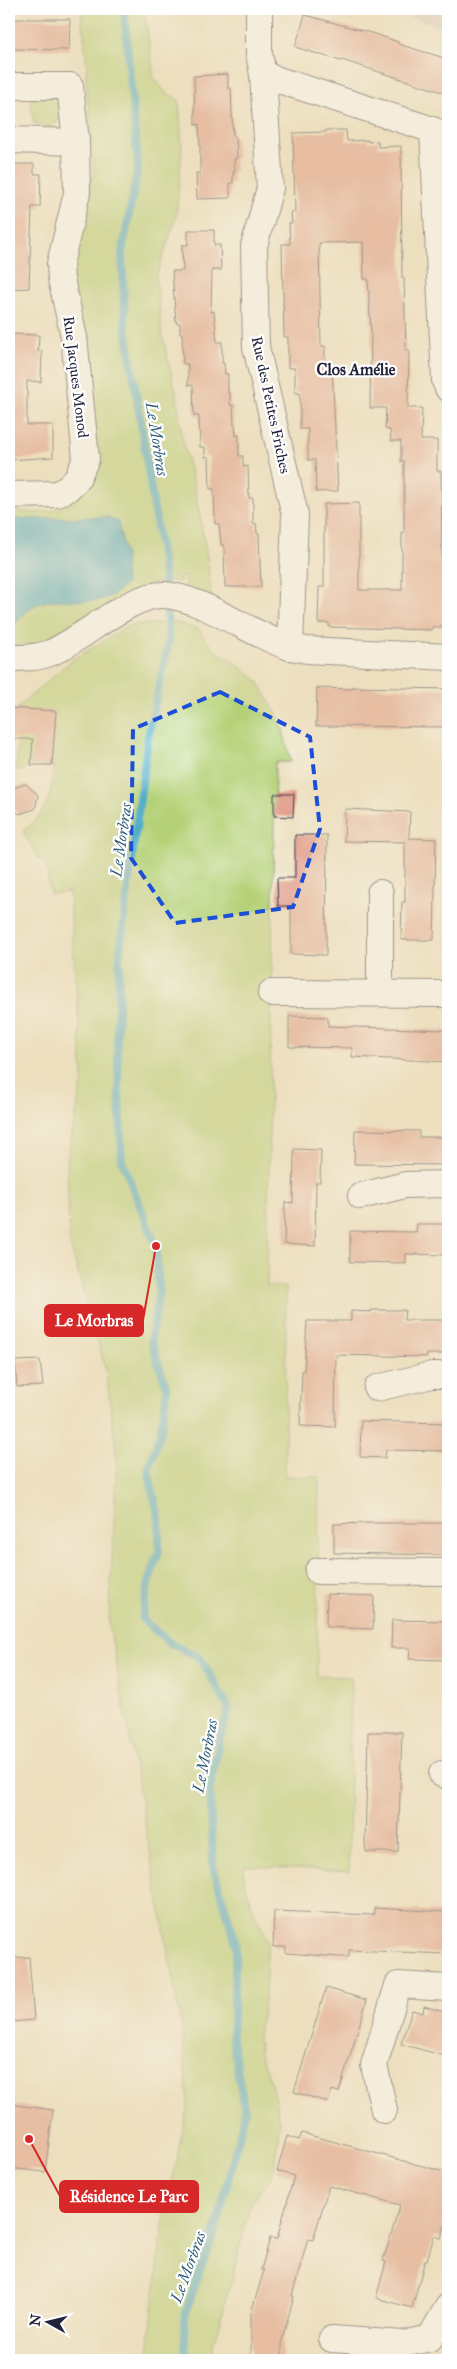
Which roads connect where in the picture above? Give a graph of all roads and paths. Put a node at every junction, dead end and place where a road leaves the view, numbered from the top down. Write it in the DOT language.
graph roads {
  1 [pos="259,9"];
  2 [pos="263,75"];
  3 [pos="9,86"];
  4 [pos="9,140"];
  5 [pos="76,142"];
  6 [pos="448,388"];
  7 [pos="9,495"];
  8 [pos="290,647"];
  9 [pos="448,657"];
  10 [pos="9,658"];
  11 [pos="380,893"];
  12 [pos="271,993"];
  13 [pos="380,993"];
  14 [pos="448,994"];
  15 [pos="448,1184"];
  16 [pos="361,1196"];
  17 [pos="448,1375"];
  18 [pos="377,1388"];
  19 [pos="318,1571"];
  20 [pos="448,1572"];
  21 [pos="448,1988"];
  22 [pos="384,2110"];
  23 [pos="448,2307"];
  24 [pos="332,2339"];
  1 -- 2 [label="street, Rue des Petites Friches"];
  2 -- 6 [label="street"];
  2 -- 8 [label="street, Rue des Petites Friches"];
  3 -- 5 [label="street, Rue Jacques Monod"];
  4 -- 5 [label="street"];
  5 -- 7 [label="street, Rue Jacques Monod"];
  8 -- 9 [label="street"];
  8 -- 10 [label="street"];
  11 -- 13 [label="street"];
  12 -- 13 [label="street"];
  13 -- 14 [label="street"];
  15 -- 16 [label="street"];
  17 -- 18 [label="street"];
  19 -- 20 [label="street"];
  21 -- 22 [label="street"];
  23 -- 24 [label="street"];
}
